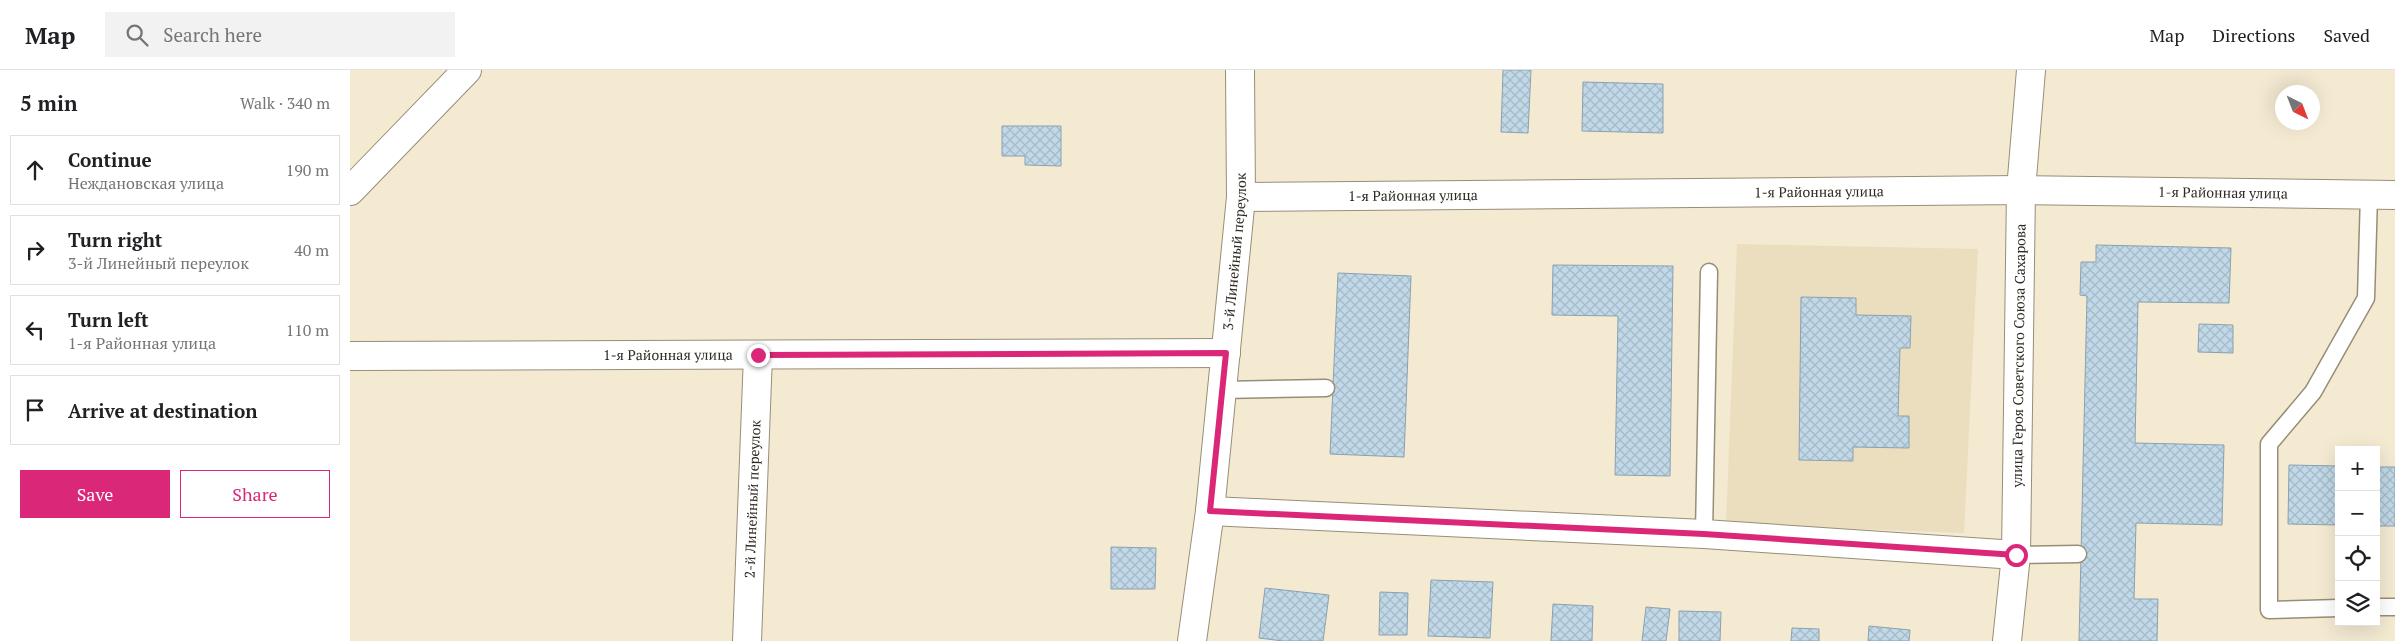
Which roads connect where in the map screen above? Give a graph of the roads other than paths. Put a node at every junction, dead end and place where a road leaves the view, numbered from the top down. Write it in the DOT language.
graph roads {
  1 [pos="467,70"];
  2 [pos="1240,70"];
  3 [pos="2031,70"];
  4 [pos="2020,190"];
  5 [pos="350,191"];
  6 [pos="2382,195"];
  7 [pos="1241,196"];
  8 [pos="1708,272"];
  9 [pos="1226,353"];
  10 [pos="758,355"];
  11 [pos="350,356"];
  12 [pos="1326,388"];
  13 [pos="1222,390"];
  14 [pos="1210,511"];
  15 [pos="1704,534"];
  16 [pos="2078,554"];
  17 [pos="2016,555"];
  18 [pos="2380,607"];
  19 [pos="2395,607"];
  20 [pos="2335,608"];
  21 [pos="747,641"];
  22 [pos="1192,641"];
  23 [pos="2007,641"];
  1 -- 5 [label="street"];
  2 -- 7 [label="street, 3-й Линейный переулок"];
  3 -- 4 [label="street, улица Героя Советского Союза Сахарова"];
  4 -- 6 [label="street, 1-я Районная улица"];
  4 -- 7 [label="street, 1-я Районная улица"];
  4 -- 17 [label="street, улица Героя Советского Союза Сахарова"];
  6 -- 20 [label="lane"];
  7 -- 9 [label="street, 3-й Линейный переулок"];
  8 -- 15 [label="lane"];
  9 -- 10 [label="street, 1-я Районная улица"];
  9 -- 13 [label="street, 3-й Линейный переулок"];
  10 -- 11 [label="street, 1-я Районная улица"];
  10 -- 21 [label="street, 2-й Линейный переулок"];
  12 -- 13 [label="lane"];
  13 -- 14 [label="street, 3-й Линейный переулок"];
  14 -- 15 [label="street"];
  14 -- 22 [label="street, 3-й Линейный переулок"];
  15 -- 17 [label="street"];
  16 -- 17 [label="lane"];
  17 -- 23 [label="street, улица Героя Советского Союза Сахарова"];
  18 -- 19 [label="lane"];
}
